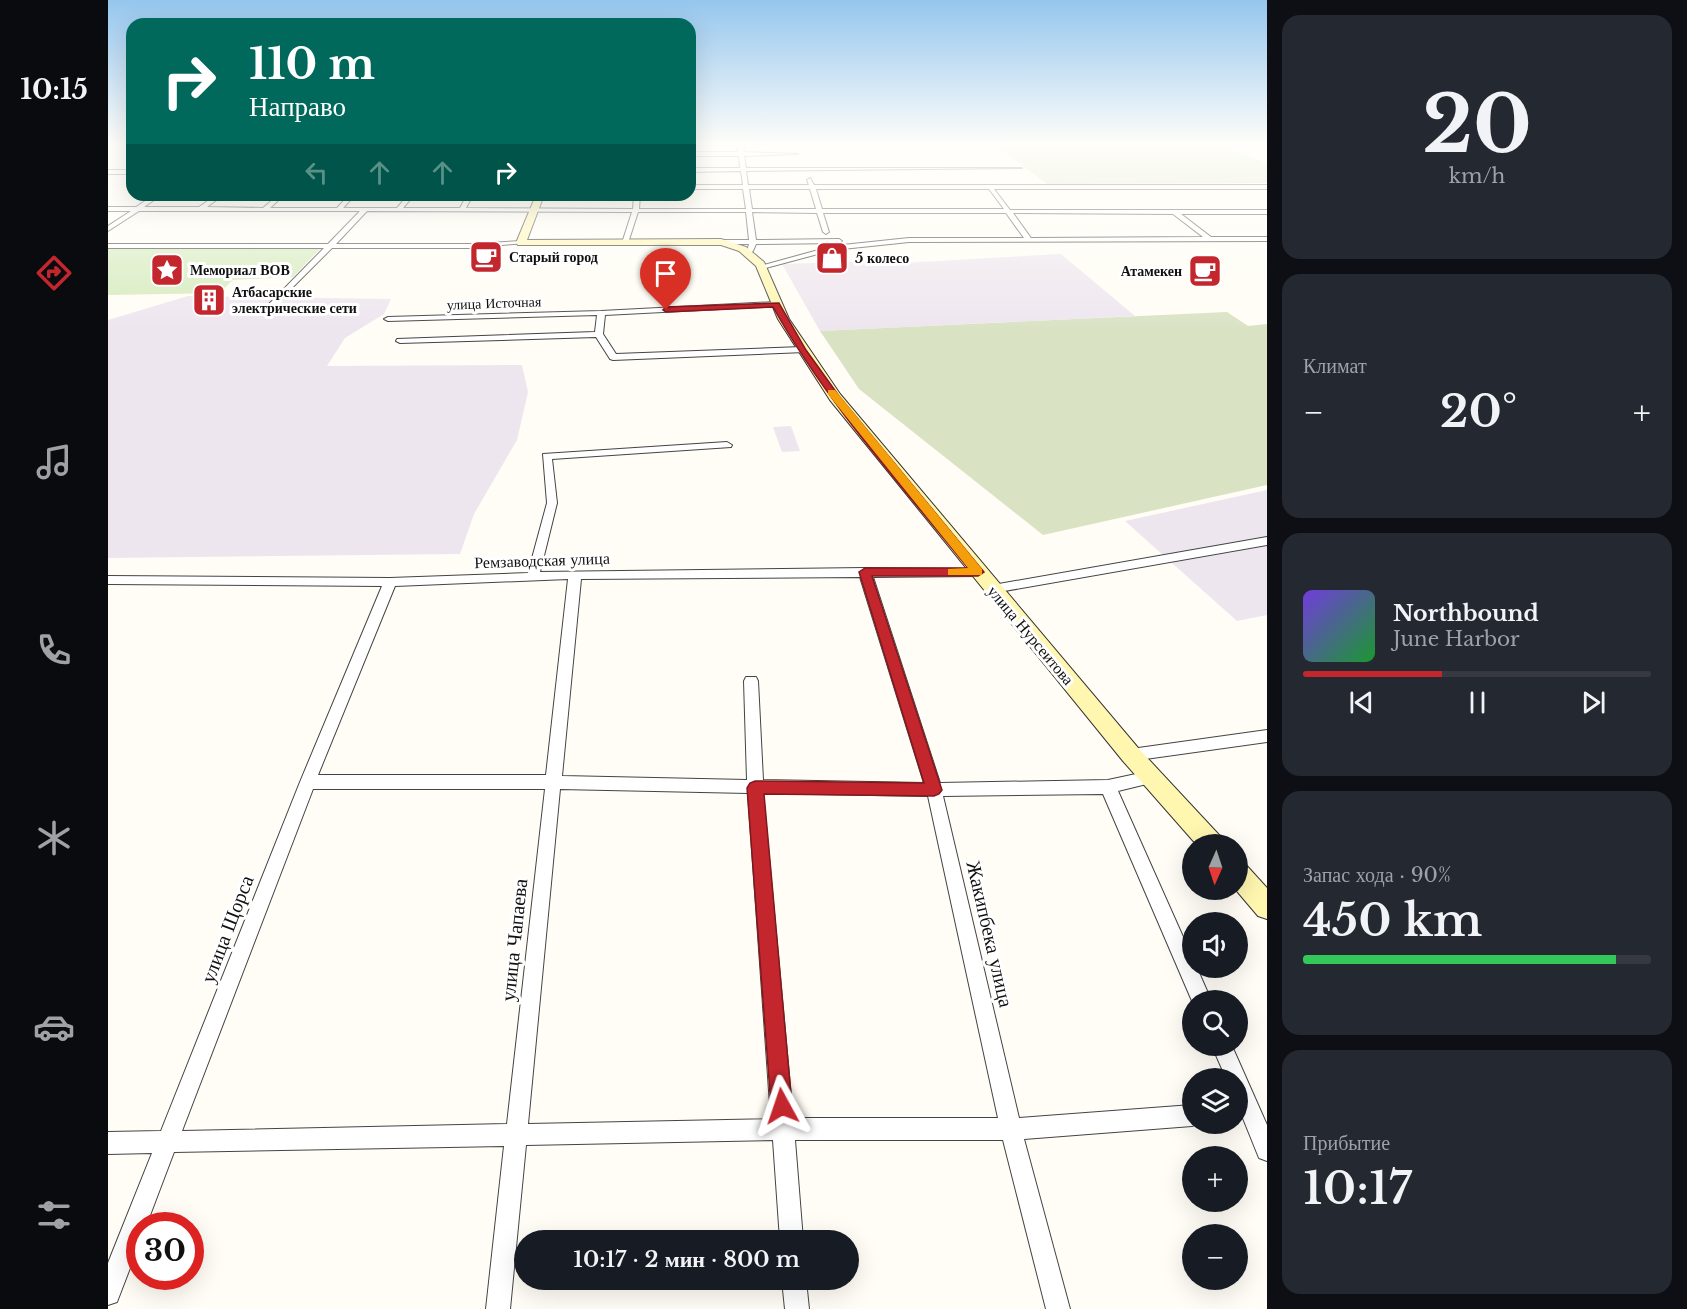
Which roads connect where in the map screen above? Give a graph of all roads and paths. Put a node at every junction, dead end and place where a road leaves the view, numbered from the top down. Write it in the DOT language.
graph roads {
  1 [pos="143,206"];
  2 [pos="205,206"];
  3 [pos="268,206"];
  4 [pos="342,206"];
  5 [pos="401,206"];
  6 [pos="464,206"];
  7 [pos="536,206"];
  8 [pos="636,206"];
  9 [pos="748,206"];
  10 [pos="818,206"];
  11 [pos="1005,206"];
  12 [pos="108,209"];
  13 [pos="139,209"];
  14 [pos="201,209"];
  15 [pos="265,209"];
  16 [pos="338,210"];
  17 [pos="365,210"];
  18 [pos="398,210"];
  19 [pos="636,210"];
  20 [pos="748,210"];
  21 [pos="461,211"];
  22 [pos="534,211"];
  23 [pos="820,211"];
  24 [pos="1009,212"];
  25 [pos="1175,212"];
  26 [pos="1267,212"];
  27 [pos="108,229"];
  28 [pos="826,232"];
  29 [pos="1209,239"];
  30 [pos="1267,239"];
  31 [pos="909,240"];
  32 [pos="1029,240"];
  33 [pos="521,243"];
  34 [pos="625,243"];
  35 [pos="108,246"];
  36 [pos="328,246"];
  37 [pos="751,248"];
  38 [pos="762,267"];
  39 [pos="776,304"];
  40 [pos="272,306"];
  41 [pos="601,313"];
  42 [pos="388,319"];
  43 [pos="599,334"];
  44 [pos="400,341"];
  45 [pos="802,350"];
  46 [pos="727,445"];
  47 [pos="1267,541"];
  48 [pos="865,572"];
  49 [pos="978,572"];
  50 [pos="575,574"];
  51 [pos="533,576"];
  52 [pos="108,580"];
  53 [pos="390,582"];
  54 [pos="993,589"];
  55 [pos="751,681"];
  56 [pos="1267,736"];
  57 [pos="1131,755"];
  58 [pos="1150,777"];
  59 [pos="308,782"];
  60 [pos="553,782"];
  61 [pos="1108,787"];
  62 [pos="755,788"];
  63 [pos="934,790"];
  64 [pos="1202,834"];
  65 [pos="1248,885"];
  66 [pos="1267,907"];
  67 [pos="1198,990"];
  68 [pos="1182,1116"];
  69 [pos="1248,1118"];
  70 [pos="783,1129"];
  71 [pos="1011,1129"];
  72 [pos="517,1136"];
  73 [pos="108,1143"];
  74 [pos="167,1143"];
  75 [pos="1267,1150"];
  76 [pos="791,1230"];
  77 [pos="795,1290"];
  78 [pos="108,1293"];
  79 [pos="498,1309"];
  80 [pos="796,1309"];
  81 [pos="1058,1309"];
  1 -- 13 [label="street"];
  2 -- 14 [label="street"];
  3 -- 15 [label="street"];
  4 -- 16 [label="street"];
  5 -- 18 [label="street"];
  6 -- 21 [label="street"];
  7 -- 22 [label="main road"];
  8 -- 19 [label="street"];
  9 -- 20 [label="street"];
  10 -- 23 [label="street"];
  11 -- 24 [label="street"];
  12 -- 13 [label="street"];
  13 -- 14 [label="street"];
  13 -- 27 [label="street"];
  14 -- 15 [label="street"];
  15 -- 16 [label="street"];
  16 -- 17 [label="street"];
  17 -- 18 [label="street"];
  17 -- 36 [label="street"];
  18 -- 21 [label="street"];
  19 -- 20 [label="street"];
  19 -- 22 [label="street"];
  19 -- 34 [label="street"];
  20 -- 23 [label="street"];
  20 -- 37 [label="street"];
  21 -- 22 [label="street"];
  22 -- 33 [label="main road"];
  23 -- 24 [label="street"];
  23 -- 28 [label="street"];
  24 -- 25 [label="street"];
  24 -- 32 [label="street"];
  25 -- 26 [label="street"];
  25 -- 29 [label="street"];
  29 -- 30 [label="street"];
  29 -- 32 [label="street"];
  31 -- 32 [label="street"];
  31 -- 37 [label="street"];
  31 -- 38 [label="street"];
  33 -- 34 [label="main road"];
  33 -- 36 [label="street"];
  34 -- 37 [label="main road, улица Нурсеитова"];
  35 -- 36 [label="street"];
  36 -- 40 [label="street"];
  37 -- 38 [label="main road, улица Нурсеитова"];
  38 -- 39 [label="main road, улица Нурсеитова"];
  39 -- 41 [label="street, улица Источная"];
  39 -- 45 [label="main road, улица Нурсеитова"];
  41 -- 42 [label="street, улица Источная"];
  41 -- 43 [label="street"];
  43 -- 44 [label="street"];
  43 -- 45 [label="street"];
  45 -- 49 [label="main road, улица Нурсеитова"];
  46 -- 51 [label="street"];
  47 -- 54 [label="street"];
  48 -- 49 [label="street, Ремзаводская улица"];
  48 -- 50 [label="street, Ремзаводская улица"];
  48 -- 63 [label="street, Жакипбека улица"];
  49 -- 54 [label="main road, улица Нурсеитова"];
  50 -- 51 [label="street, Ремзаводская улица"];
  50 -- 60 [label="street, улица Чапаева"];
  51 -- 53 [label="street, Ремзаводская улица"];
  52 -- 53 [label="street, Ремзаводская улица"];
  53 -- 59 [label="street, улица Щорса"];
  54 -- 57 [label="main road, улица Нурсеитова"];
  55 -- 62 [label="street"];
  56 -- 57 [label="street"];
  57 -- 58 [label="main road, улица Нурсеитова"];
  58 -- 61 [label="street"];
  58 -- 64 [label="main road, улица Нурсеитова"];
  59 -- 60 [label="street"];
  59 -- 74 [label="street, улица Щорса"];
  60 -- 62 [label="street"];
  60 -- 72 [label="street, улица Чапаева"];
  61 -- 63 [label="street"];
  61 -- 67 [label="street"];
  62 -- 63 [label="street"];
  62 -- 70 [label="street"];
  63 -- 71 [label="street, Жакипбека улица"];
  65 -- 66 [label="main road"];
  68 -- 71 [label="street"];
  69 -- 75 [label="street"];
  70 -- 71 [label="street"];
  70 -- 72 [label="street"];
  70 -- 76 [label="street"];
  71 -- 81 [label="street, Жакипбека улица"];
  72 -- 74 [label="street"];
  72 -- 79 [label="street, улица Чапаева"];
  73 -- 74 [label="street"];
  74 -- 78 [label="street, улица Щорса"];
  77 -- 80 [label="street"];
}
